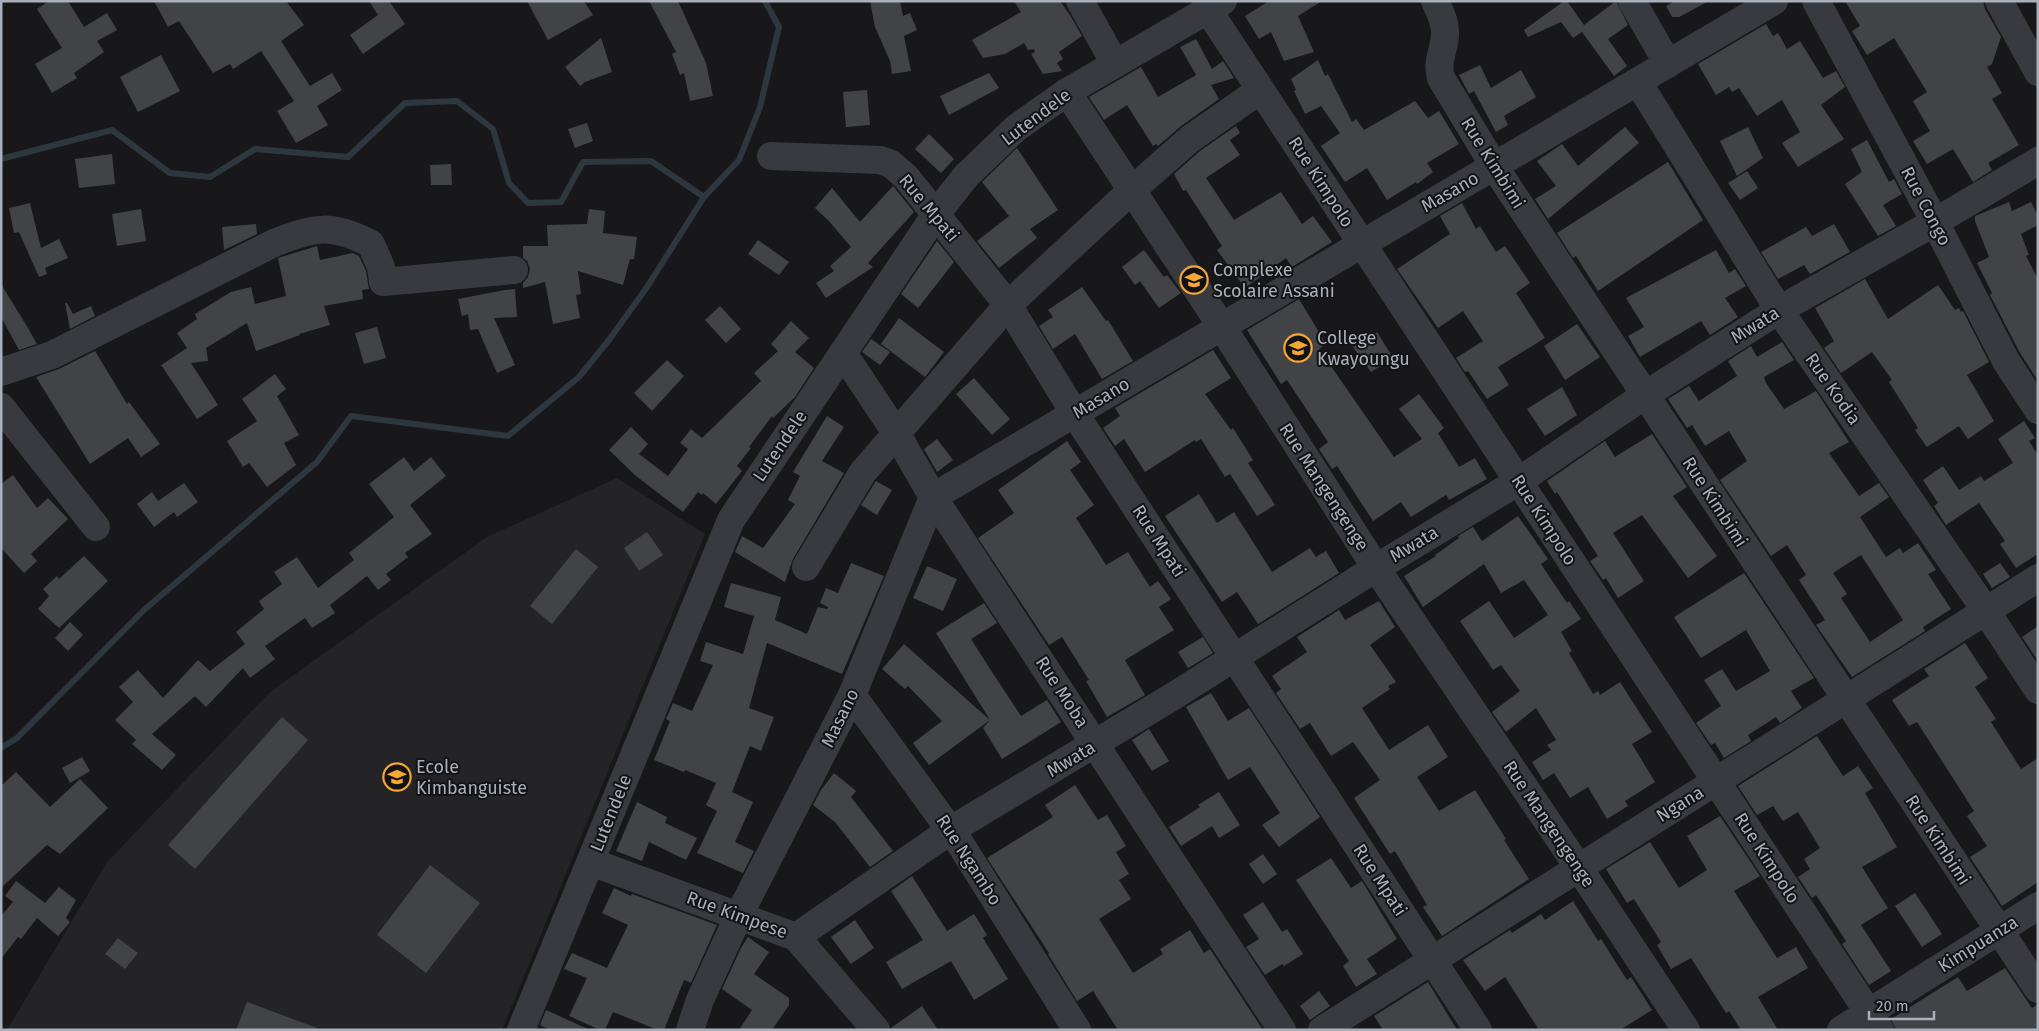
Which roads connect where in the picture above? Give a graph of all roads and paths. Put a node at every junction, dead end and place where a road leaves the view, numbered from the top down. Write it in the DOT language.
graph roads {
  1 [pos="1080,1"];
  2 [pos="1435,1"];
  3 [pos="1632,1"];
  4 [pos="1774,1"];
  5 [pos="1816,1"];
  6 [pos="1999,1"];
  7 [pos="1215,6"];
  8 [pos="1115,64"];
  9 [pos="1668,64"];
  10 [pos="2038,72"];
  11 [pos="1638,82"];
  12 [pos="1260,90"];
  13 [pos="1067,92"];
  14 [pos="771,156"];
  15 [pos="2038,161"];
  16 [pos="1494,166"];
  17 [pos="1132,190"];
  18 [pos="936,214"];
  19 [pos="1935,222"];
  20 [pos="1362,244"];
  21 [pos="514,270"];
  22 [pos="1008,305"];
  23 [pos="1779,310"];
  24 [pos="1222,327"];
  25 [pos="843,353"];
  26 [pos="1,372"];
  27 [pos="1645,395"];
  28 [pos="1,407"];
  29 [pos="2038,410"];
  30 [pos="1075,414"];
  31 [pos="896,433"];
  32 [pos="1519,481"];
  33 [pos="933,497"];
  34 [pos="96,527"];
  35 [pos="806,566"];
  36 [pos="1376,568"];
  37 [pos="2038,578"];
  38 [pos="1986,611"];
  39 [pos="1235,658"];
  40 [pos="2038,690"];
  41 [pos="852,695"];
  42 [pos="1846,700"];
  43 [pos="1096,744"];
  44 [pos="1716,781"];
  45 [pos="951,830"];
  46 [pos="591,862"];
  47 [pos="1579,868"];
  48 [pos="2038,906"];
  49 [pos="739,915"];
  50 [pos="1998,931"];
  51 [pos="796,936"];
  52 [pos="1432,960"];
  53 [pos="2038,989"];
  54 [pos="1874,1021"];
  55 [pos="521,1030"];
  56 [pos="690,1030"];
  57 [pos="876,1030"];
  58 [pos="1078,1030"];
  59 [pos="1282,1030"];
  60 [pos="1322,1030"];
  61 [pos="1478,1030"];
  62 [pos="1686,1030"];
  63 [pos="1841,1030"];
  1 -- 8 [label="street"];
  2 -- 16 [label="street, Rue Kimbimi"];
  3 -- 9 [label="street"];
  4 -- 9 [label="street, Masano"];
  5 -- 19 [label="street, Rue Congo"];
  6 -- 10 [label="street"];
  7 -- 8 [label="street, Lutendele"];
  7 -- 12 [label="street, Rue Kimpolo"];
  8 -- 13 [label="street, Lutendele"];
  9 -- 11 [label="street, Masano"];
  11 -- 16 [label="street, Masano"];
  11 -- 23 [label="street, Rue Kodia"];
  12 -- 17 [label="street"];
  12 -- 20 [label="street, Rue Kimpolo"];
  13 -- 17 [label="street, Rue Mangengenge"];
  13 -- 18 [label="street, Lutendele"];
  14 -- 18 [label="street, Rue Mpati"];
  15 -- 19 [label="street, Mwata"];
  16 -- 20 [label="street, Masano"];
  16 -- 27 [label="street, Rue Kimbimi"];
  17 -- 22 [label="street"];
  17 -- 24 [label="street, Rue Mangengenge"];
  18 -- 22 [label="street, Rue Mpati"];
  18 -- 25 [label="street, Lutendele"];
  19 -- 23 [label="street, Mwata"];
  19 -- 29 [label="street, Rue Congo"];
  20 -- 24 [label="street, Masano"];
  20 -- 32 [label="street, Rue Kimpolo"];
  21 -- 26 [label="street"];
  22 -- 30 [label="street, Rue Mpati"];
  22 -- 31 [label="street"];
  23 -- 27 [label="street, Mwata"];
  23 -- 38 [label="street, Rue Kodia"];
  24 -- 30 [label="street, Masano"];
  24 -- 36 [label="street, Rue Mangengenge"];
  25 -- 31 [label="street, Rue Moba"];
  25 -- 46 [label="street, Lutendele"];
  27 -- 32 [label="street, Mwata"];
  27 -- 42 [label="street, Rue Kimbimi"];
  28 -- 34 [label="street"];
  30 -- 33 [label="street, Masano"];
  30 -- 39 [label="street, Rue Mpati"];
  31 -- 33 [label="street, Rue Moba"];
  31 -- 35 [label="street"];
  32 -- 36 [label="street, Mwata"];
  32 -- 44 [label="street, Rue Kimpolo"];
  33 -- 41 [label="street, Masano"];
  33 -- 43 [label="street, Rue Moba"];
  36 -- 39 [label="street, Mwata"];
  36 -- 47 [label="street, Rue Mangengenge"];
  37 -- 38 [label="street, Ngana"];
  38 -- 40 [label="street, Rue Kodia"];
  38 -- 42 [label="street, Ngana"];
  39 -- 43 [label="street, Mwata"];
  39 -- 52 [label="street, Rue Mpati"];
  41 -- 45 [label="street, Rue Ngambo"];
  41 -- 49 [label="street, Masano"];
  42 -- 44 [label="street, Ngana"];
  42 -- 50 [label="street, Rue Kimbimi"];
  43 -- 45 [label="street, Mwata"];
  43 -- 59 [label="street, Rue Moba"];
  44 -- 47 [label="street, Ngana"];
  44 -- 54 [label="street, Rue Kimpolo"];
  45 -- 51 [label="street, Mwata"];
  45 -- 58 [label="street, Rue Ngambo"];
  46 -- 49 [label="street, Rue Kimpese"];
  46 -- 55 [label="street, Lutendele"];
  47 -- 52 [label="street, Ngana"];
  47 -- 62 [label="street, Rue Mangengenge"];
  48 -- 50 [label="street, Kimpuanza"];
  49 -- 51 [label="street, Rue Kimpese"];
  49 -- 56 [label="street, Masano"];
  50 -- 53 [label="street, Rue Kimbimi"];
  50 -- 54 [label="street, Kimpuanza"];
  51 -- 57 [label="street, Rue Kimpese"];
  52 -- 60 [label="street, Ngana"];
  52 -- 61 [label="street, Rue Mpati"];
  54 -- 63 [label="street, Kimpuanza"];
}
